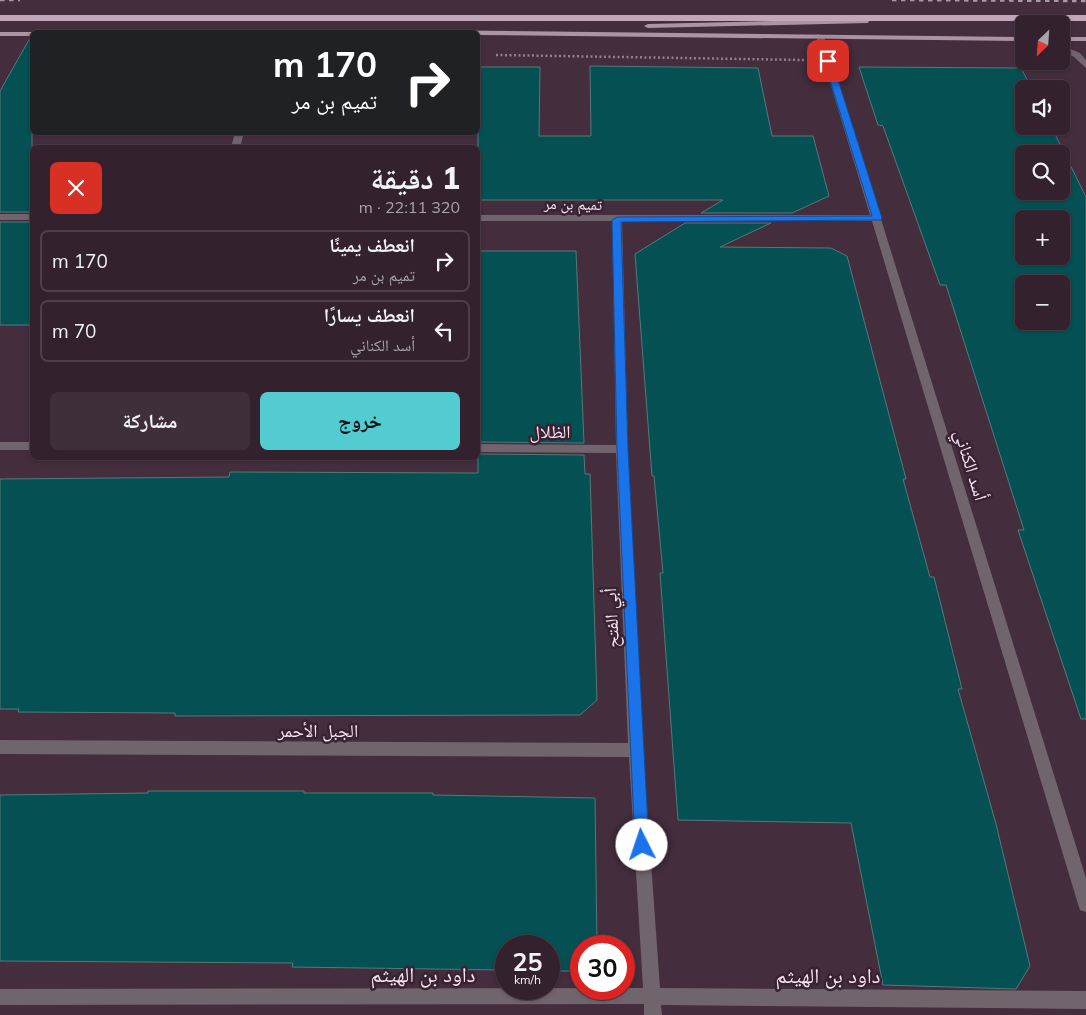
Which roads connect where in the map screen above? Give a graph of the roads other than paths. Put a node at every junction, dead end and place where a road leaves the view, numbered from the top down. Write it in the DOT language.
graph roads {
  1 [pos="0,18"];
  2 [pos="957,18"];
  3 [pos="1086,18"];
  4 [pos="480,30"];
  5 [pos="480,33"];
  6 [pos="0,34"];
  7 [pos="30,34"];
  8 [pos="820,36"];
  9 [pos="1015,38"];
  10 [pos="1070,39"];
  11 [pos="1086,39"];
  12 [pos="1070,52"];
  13 [pos="1086,65"];
  14 [pos="0,217"];
  15 [pos="30,217"];
  16 [pos="480,218"];
  17 [pos="877,218"];
  18 [pos="617,220"];
  19 [pos="0,446"];
  20 [pos="30,446"];
  21 [pos="480,448"];
  22 [pos="622,449"];
  23 [pos="0,747"];
  24 [pos="636,750"];
  25 [pos="1086,904"];
  26 [pos="652,996"];
  27 [pos="0,997"];
  28 [pos="1086,1000"];
  29 [pos="653,1015"];
  1 -- 2 [label="highway"];
  2 -- 3 [label="highway"];
  2 -- 4 [label="main road"];
  5 -- 8 [label="main road"];
  6 -- 7 [label="main road"];
  8 -- 9 [label="main road"];
  8 -- 17 [label="street, أسد الكناني"];
  10 -- 11 [label="main road"];
  12 -- 13 [label="street"];
  14 -- 15 [label="street"];
  16 -- 18 [label="street, تميم بن مر"];
  17 -- 18 [label="street, تميم بن مر"];
  17 -- 25 [label="street, أسد الكناني"];
  18 -- 22 [label="street, أبي الفتح"];
  19 -- 20 [label="street"];
  21 -- 22 [label="street, الظلال"];
  22 -- 24 [label="street, أبي الفتح"];
  23 -- 24 [label="street, الجبل الأحمر"];
  24 -- 26 [label="street, أبي الفتح"];
  26 -- 27 [label="street, داود بن الهيثم"];
  26 -- 28 [label="street, داود بن الهيثم"];
  26 -- 29 [label="street, أبي الفتح"];
}
